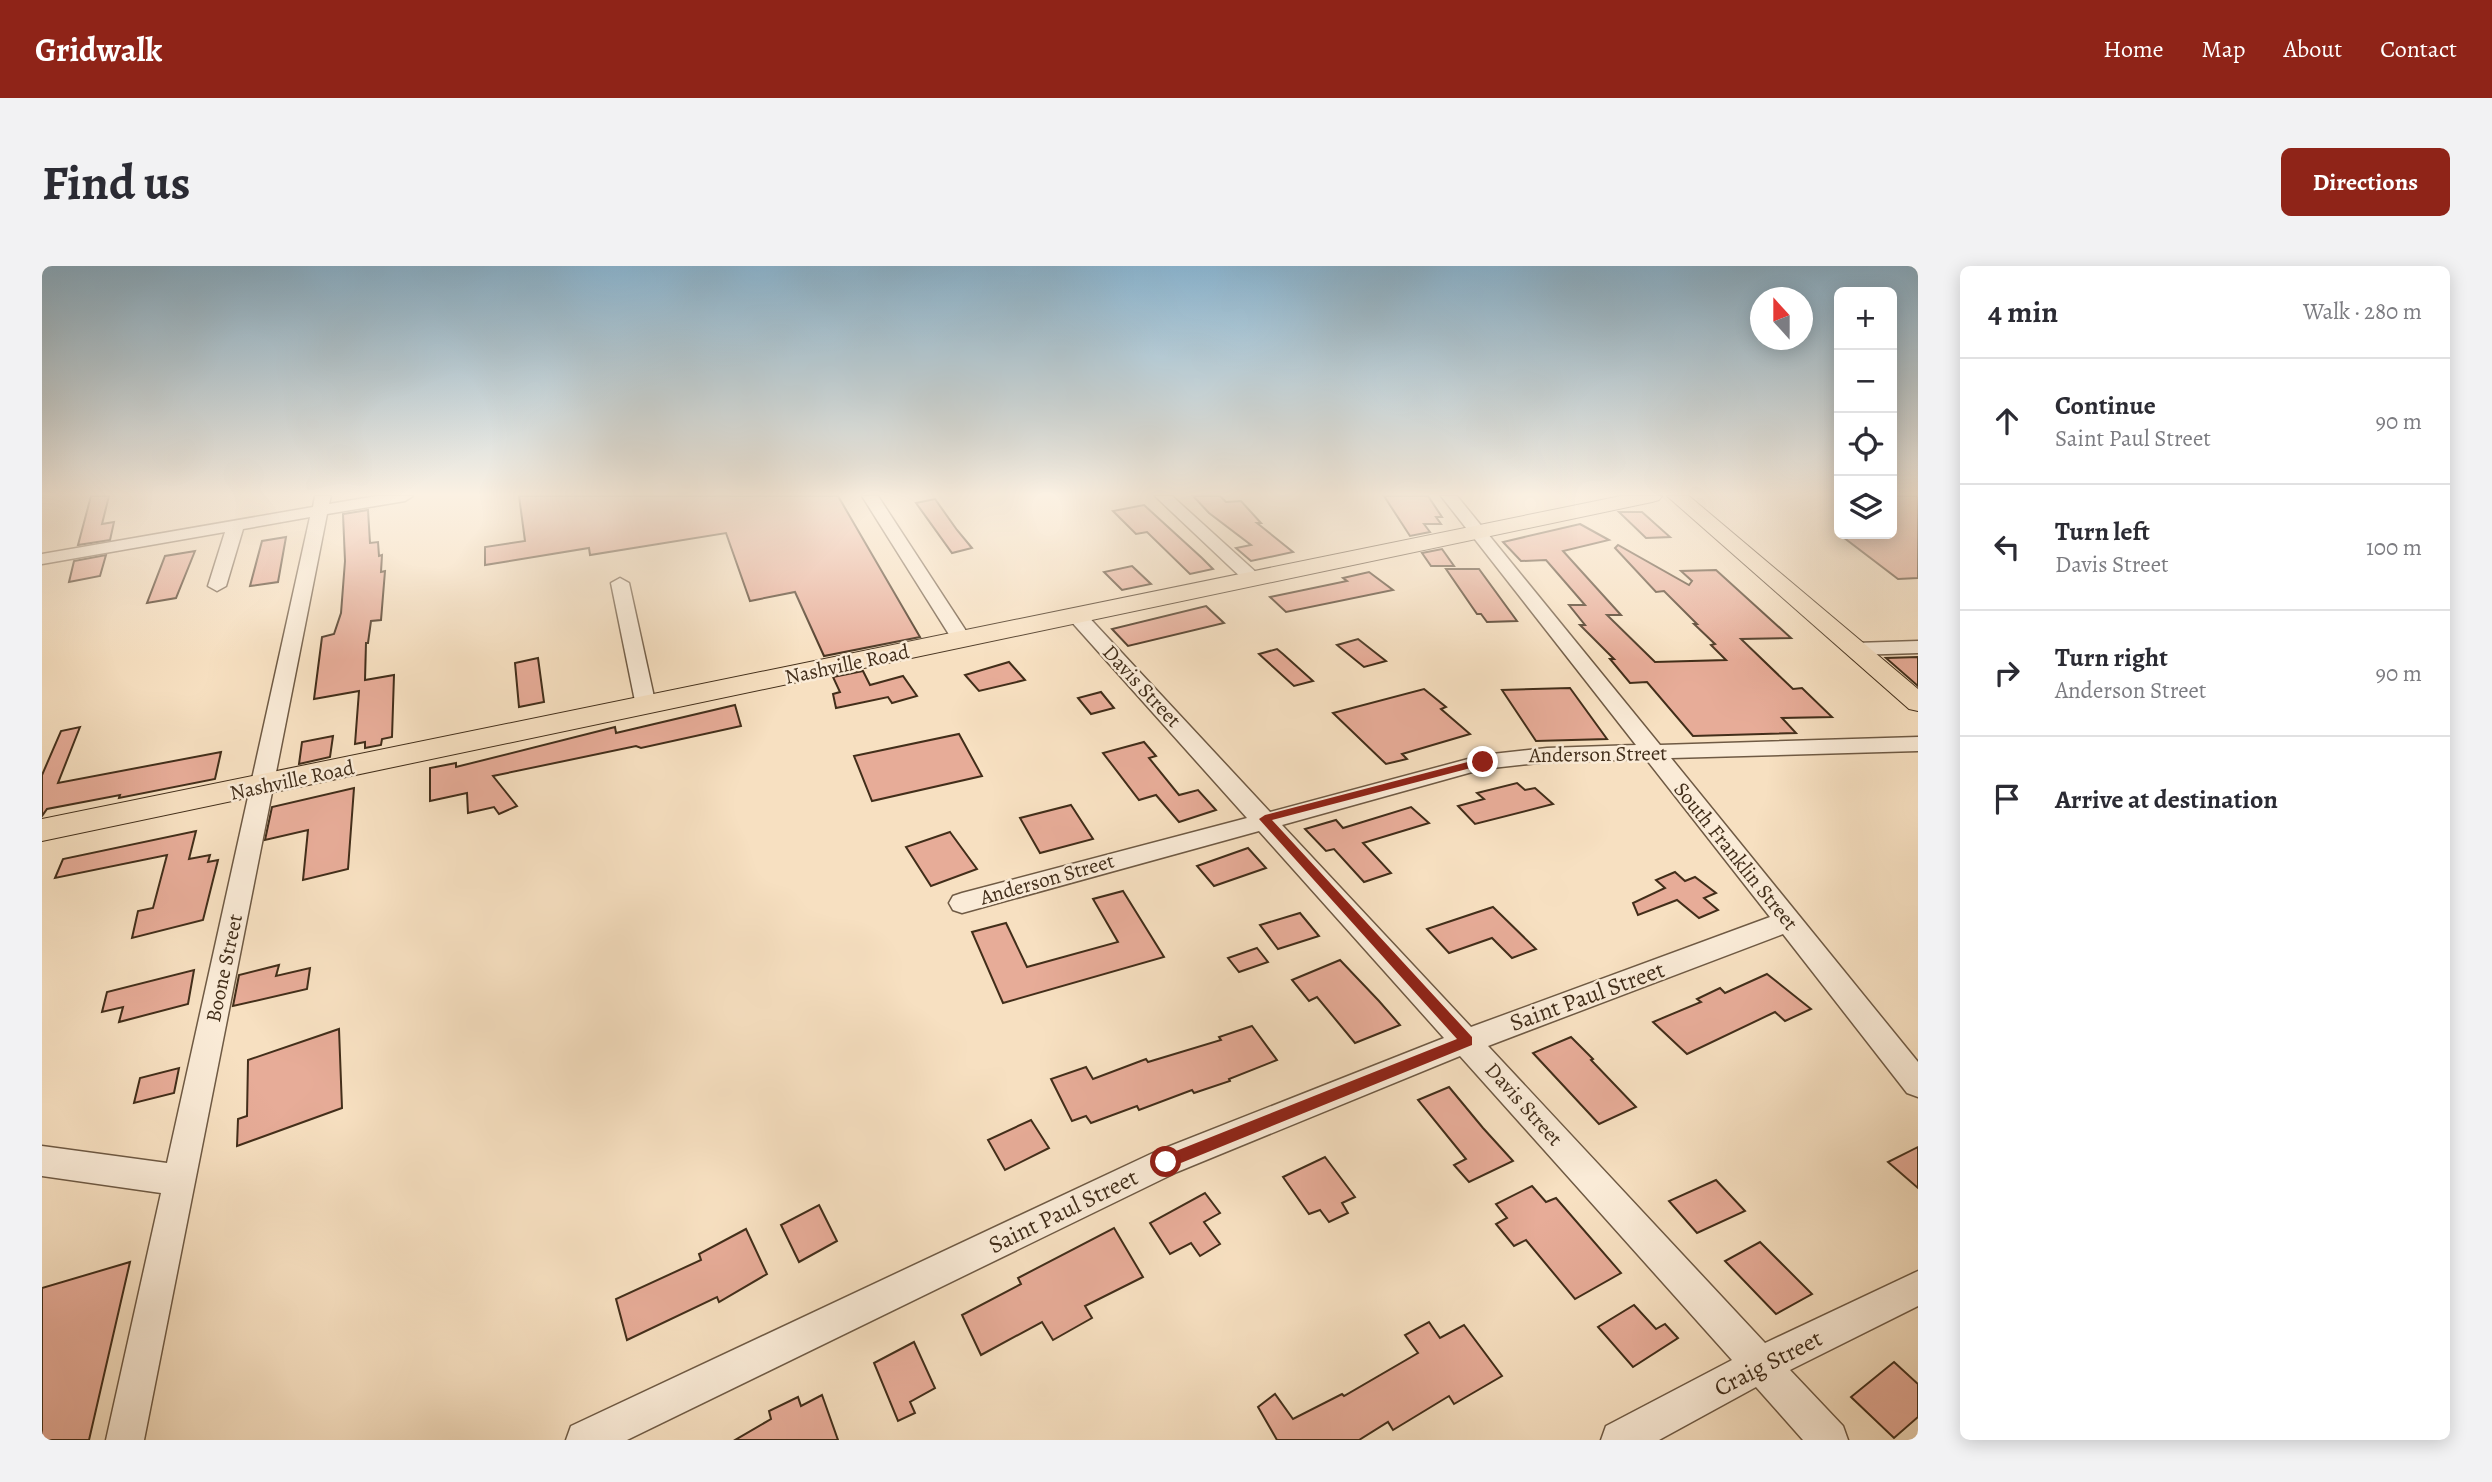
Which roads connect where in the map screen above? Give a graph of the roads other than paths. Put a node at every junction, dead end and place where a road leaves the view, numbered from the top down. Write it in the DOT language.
graph roads {
  1 [pos="89,551"];
  2 [pos="228,551"];
  3 [pos="311,551"];
  4 [pos="905,551"];
  5 [pos="1222,551"];
  6 [pos="1384,551"];
  7 [pos="1493,551"];
  8 [pos="1741,551"];
  9 [pos="42,559"];
  10 [pos="1252,579"];
  11 [pos="620,583"];
  12 [pos="218,586"];
  13 [pos="1076,615"];
  14 [pos="962,640"];
  15 [pos="1918,647"];
  16 [pos="1855,649"];
  17 [pos="1918,703"];
  18 [pos="646,706"];
  19 [pos="1918,744"];
  20 [pos="1654,753"];
  21 [pos="263,787"];
  22 [pos="1265,819"];
  23 [pos="42,830"];
  24 [pos="962,903"];
  25 [pos="1788,921"];
  26 [pos="1467,1041"];
  27 [pos="1918,1084"];
  28 [pos="42,1161"];
  29 [pos="177,1180"];
  30 [pos="1918,1288"];
  31 [pos="1760,1365"];
  32 [pos="125,1440"];
  33 [pos="585,1440"];
  34 [pos="1620,1440"];
  35 [pos="1829,1440"];
  1 -- 9 [label="street"];
  2 -- 12 [label="street"];
  3 -- 21 [label="street, Boone Street"];
  4 -- 14 [label="street"];
  5 -- 10 [label="street"];
  6 -- 10 [label="main road, Nashville Road"];
  7 -- 20 [label="street, South Franklin Street"];
  8 -- 16 [label="main road"];
  10 -- 13 [label="main road, Nashville Road"];
  11 -- 18 [label="street"];
  13 -- 14 [label="main road, Nashville Road"];
  13 -- 22 [label="street, Davis Street"];
  14 -- 18 [label="main road, Nashville Road"];
  15 -- 16 [label="street"];
  16 -- 17 [label="main road"];
  18 -- 21 [label="main road, Nashville Road"];
  19 -- 20 [label="street, Anderson Street"];
  20 -- 22 [label="street, Anderson Street"];
  20 -- 25 [label="street, South Franklin Street"];
  21 -- 23 [label="main road, Nashville Road"];
  21 -- 29 [label="street, Boone Street"];
  22 -- 24 [label="street, Anderson Street"];
  22 -- 26 [label="street, Davis Street"];
  25 -- 26 [label="street, Saint Paul Street"];
  25 -- 27 [label="street, South Franklin Street"];
  26 -- 31 [label="street, Davis Street"];
  26 -- 33 [label="street, Saint Paul Street"];
  28 -- 29 [label="street"];
  29 -- 32 [label="street, Boone Street"];
  30 -- 31 [label="street, Craig Street"];
  31 -- 34 [label="street, Craig Street"];
  31 -- 35 [label="street, Davis Street"];
}
